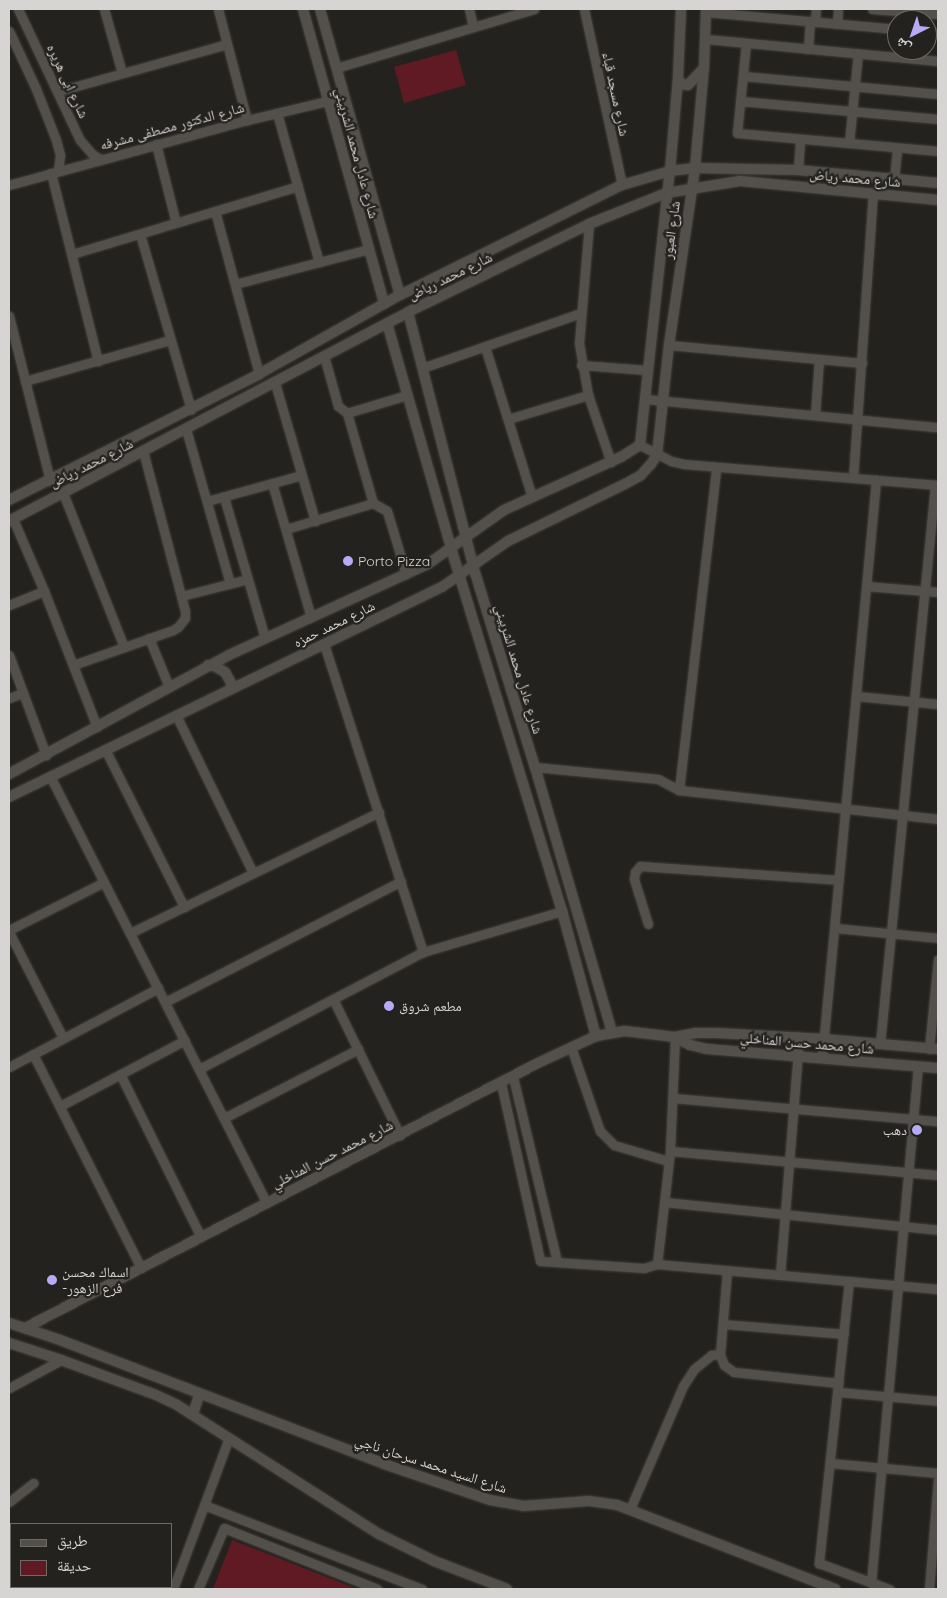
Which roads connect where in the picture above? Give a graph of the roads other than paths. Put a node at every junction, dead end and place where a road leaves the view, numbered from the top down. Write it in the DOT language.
graph roads {
  1 [pos="18,9"];
  2 [pos="104,9"];
  3 [pos="218,9"];
  4 [pos="303,9"];
  5 [pos="320,9"];
  6 [pos="469,9"];
  7 [pos="534,9"];
  8 [pos="584,9"];
  9 [pos="681,9"];
  10 [pos="816,9"];
  11 [pos="838,9"];
  12 [pos="872,9"];
  13 [pos="706,10"];
  14 [pos="896,10"];
  15 [pos="813,22"];
  16 [pos="837,24"];
  17 [pos="474,27"];
  18 [pos="887,28"];
  19 [pos="9,31"];
  20 [pos="706,39"];
  21 [pos="746,43"];
  22 [pos="227,44"];
  23 [pos="808,49"];
  24 [pos="858,53"];
  25 [pos="887,54"];
  26 [pos="336,68"];
  27 [pos="704,68"];
  28 [pos="122,73"];
  29 [pos="743,76"];
  30 [pos="678,78"];
  31 [pos="854,86"];
  32 [pos="59,91"];
  33 [pos="938,94"];
  34 [pos="344,97"];
  35 [pos="328,101"];
  36 [pos="740,101"];
  37 [pos="852,111"];
  38 [pos="277,113"];
  39 [pos="938,119"];
  40 [pos="247,120"];
  41 [pos="800,139"];
  42 [pos="849,143"];
  43 [pos="156,144"];
  44 [pos="897,148"];
  45 [pos="938,151"];
  46 [pos="100,159"];
  47 [pos="695,168"];
  48 [pos="798,170"];
  49 [pos="670,171"];
  50 [pos="54,172"];
  51 [pos="894,179"];
  52 [pos="938,183"];
  53 [pos="9,185"];
  54 [pos="298,186"];
  55 [pos="622,186"];
  56 [pos="690,188"];
  57 [pos="666,193"];
  58 [pos="873,194"];
  59 [pos="938,200"];
  60 [pos="215,212"];
  61 [pos="176,223"];
  62 [pos="589,224"];
  63 [pos="140,234"];
  64 [pos="369,249"];
  65 [pos="72,254"];
  66 [pos="319,262"];
  67 [pos="235,284"];
  68 [pos="400,295"];
  69 [pos="384,304"];
  70 [pos="408,312"];
  71 [pos="580,313"];
  72 [pos="9,316"];
  73 [pos="387,323"];
  74 [pos="170,340"];
  75 [pos="669,345"];
  76 [pos="485,347"];
  77 [pos="324,356"];
  78 [pos="819,359"];
  79 [pos="98,361"];
  80 [pos="862,363"];
  81 [pos="581,365"];
  82 [pos="422,368"];
  83 [pos="647,370"];
  84 [pos="254,377"];
  85 [pos="25,381"];
  86 [pos="275,383"];
  87 [pos="225,392"];
  88 [pos="256,393"];
  89 [pos="407,395"];
  90 [pos="588,395"];
  91 [pos="644,399"];
  92 [pos="663,401"];
  93 [pos="231,406"];
  94 [pos="191,410"];
  95 [pos="347,413"];
  96 [pos="815,415"];
  97 [pos="508,419"];
  98 [pos="858,419"];
  99 [pos="938,426"];
  100 [pos="186,430"];
  101 [pos="640,445"];
  102 [pos="143,451"];
  103 [pos="657,455"];
  104 [pos="611,462"];
  105 [pos="716,468"];
  106 [pos="302,475"];
  107 [pos="853,478"];
  108 [pos="50,480"];
  109 [pos="876,480"];
  110 [pos="272,483"];
  111 [pos="937,485"];
  112 [pos="63,493"];
  113 [pos="224,496"];
  114 [pos="532,497"];
  115 [pos="9,500"];
  116 [pos="207,501"];
  117 [pos="373,504"];
  118 [pos="11,520"];
  119 [pos="315,521"];
  120 [pos="286,529"];
  121 [pos="466,537"];
  122 [pos="451,548"];
  123 [pos="473,566"];
  124 [pos="406,574"];
  125 [pos="459,576"];
  126 [pos="248,578"];
  127 [pos="230,583"];
  128 [pos="866,586"];
  129 [pos="44,591"];
  130 [pos="925,591"];
  131 [pos="938,592"];
  132 [pos="181,596"];
  133 [pos="9,605"];
  134 [pos="311,617"];
  135 [pos="149,638"];
  136 [pos="265,638"];
  137 [pos="324,644"];
  138 [pos="124,647"];
  139 [pos="9,655"];
  140 [pos="73,665"];
  141 [pos="208,665"];
  142 [pos="169,687"];
  143 [pos="231,689"];
  144 [pos="23,692"];
  145 [pos="856,696"];
  146 [pos="9,698"];
  147 [pos="914,702"];
  148 [pos="938,704"];
  149 [pos="176,715"];
  150 [pos="97,727"];
  151 [pos="105,749"];
  152 [pos="46,755"];
  153 [pos="535,767"];
  154 [pos="9,774"];
  155 [pos="50,776"];
  156 [pos="679,790"];
  157 [pos="9,797"];
  158 [pos="846,810"];
  159 [pos="379,812"];
  160 [pos="902,816"];
  161 [pos="938,819"];
  162 [pos="561,856"];
  163 [pos="547,860"];
  164 [pos="253,873"];
  165 [pos="839,880"];
  166 [pos="401,881"];
  167 [pos="104,882"];
  168 [pos="184,907"];
  169 [pos="562,911"];
  170 [pos="648,924"];
  171 [pos="834,928"];
  172 [pos="9,931"];
  173 [pos="130,933"];
  174 [pos="891,934"];
  175 [pos="938,938"];
  176 [pos="423,952"];
  177 [pos="938,959"];
  178 [pos="158,988"];
  179 [pos="333,999"];
  180 [pos="165,1002"];
  181 [pos="612,1032"];
  182 [pos="596,1036"];
  183 [pos="675,1037"];
  184 [pos="63,1038"];
  185 [pos="798,1038"];
  186 [pos="824,1039"];
  187 [pos="185,1040"];
  188 [pos="880,1044"];
  189 [pos="571,1047"];
  190 [pos="358,1049"];
  191 [pos="934,1049"];
  192 [pos="33,1054"];
  193 [pos="797,1055"];
  194 [pos="822,1057"];
  195 [pos="9,1066"];
  196 [pos="918,1066"];
  197 [pos="938,1068"];
  198 [pos="199,1069"];
  199 [pos="120,1074"];
  200 [pos="513,1077"];
  201 [pos="501,1083"];
  202 [pos="673,1098"];
  203 [pos="60,1106"];
  204 [pos="792,1108"];
  205 [pos="224,1118"];
  206 [pos="913,1118"];
  207 [pos="938,1121"];
  208 [pos="400,1134"];
  209 [pos="670,1151"];
  210 [pos="668,1161"];
  211 [pos="788,1162"];
  212 [pos="534,1171"];
  213 [pos="908,1172"];
  214 [pos="521,1174"];
  215 [pos="938,1175"];
  216 [pos="664,1202"];
  217 [pos="267,1203"];
  218 [pos="784,1214"];
  219 [pos="904,1226"];
  220 [pos="938,1230"];
  221 [pos="201,1237"];
  222 [pos="558,1262"];
  223 [pos="657,1264"];
  224 [pos="141,1268"];
  225 [pos="727,1270"];
  226 [pos="780,1275"];
  227 [pos="849,1281"];
  228 [pos="898,1285"];
  229 [pos="938,1289"];
  230 [pos="9,1323"];
  231 [pos="723,1324"];
  232 [pos="25,1328"];
  233 [pos="844,1334"];
  234 [pos="9,1343"];
  235 [pos="720,1354"];
  236 [pos="61,1360"];
  237 [pos="838,1383"];
  238 [pos="9,1388"];
  239 [pos="838,1392"];
  240 [pos="199,1395"];
  241 [pos="888,1397"];
  242 [pos="938,1401"];
  243 [pos="193,1414"];
  244 [pos="229,1438"];
  245 [pos="830,1463"];
  246 [pos="882,1468"];
  247 [pos="938,1473"];
  248 [pos="938,1480"];
  249 [pos="33,1483"];
  250 [pos="9,1502"];
  251 [pos="204,1504"];
  252 [pos="630,1509"];
  253 [pos="936,1524"];
  254 [pos="871,1583"];
  255 [pos="353,1585"];
  256 [pos="173,1589"];
  257 [pos="198,1589"];
  258 [pos="377,1589"];
  259 [pos="422,1589"];
  260 [pos="507,1589"];
  261 [pos="835,1589"];
  262 [pos="889,1589"];
  263 [pos="928,1589"];
  1 -- 32 [label="street, شارع ابى هريره"];
  2 -- 28 [label="street"];
  3 -- 22 [label="street"];
  4 -- 35 [label="street, شارع عادل محمد الشربيني"];
  5 -- 26 [label="street, شارع عادل محمد الشربيني"];
  6 -- 17 [label="street"];
  7 -- 17 [label="street"];
  8 -- 55 [label="street, شارع مسجد قباء"];
  9 -- 30 [label="street, شارع العبور"];
  10 -- 15 [label="street"];
  11 -- 16 [label="street"];
  12 -- 14 [label="street"];
  13 -- 15 [label="street"];
  13 -- 20 [label="street, شارع العبور"];
  15 -- 16 [label="street"];
  15 -- 23 [label="street"];
  16 -- 18 [label="street"];
  17 -- 26 [label="street"];
  19 -- 50 [label="street"];
  20 -- 21 [label="street"];
  20 -- 27 [label="street, شارع العبور"];
  21 -- 23 [label="street"];
  21 -- 29 [label="street"];
  22 -- 28 [label="street"];
  22 -- 40 [label="street"];
  23 -- 24 [label="street"];
  24 -- 25 [label="street"];
  24 -- 31 [label="street"];
  26 -- 34 [label="street, شارع عادل محمد الشربيني"];
  27 -- 30 [label="street"];
  27 -- 47 [label="street, شارع العبور"];
  28 -- 32 [label="street"];
  29 -- 31 [label="street"];
  29 -- 36 [label="street"];
  30 -- 49 [label="street, شارع العبور"];
  31 -- 33 [label="street"];
  31 -- 37 [label="street"];
  32 -- 46 [label="street, شارع ابى هريره"];
  34 -- 35 [label="street, شارع الدكتور مصطفى مشرفه"];
  34 -- 68 [label="street, شارع عادل محمد الشربيني"];
  35 -- 38 [label="street, شارع الدكتور مصطفى مشرفه"];
  35 -- 64 [label="street, شارع عادل محمد الشربيني"];
  36 -- 37 [label="street"];
  36 -- 41 [label="street"];
  37 -- 39 [label="street"];
  37 -- 42 [label="street"];
  38 -- 40 [label="street, شارع الدكتور مصطفى مشرفه"];
  38 -- 54 [label="street"];
  40 -- 43 [label="street, شارع الدكتور مصطفى مشرفه"];
  41 -- 42 [label="street"];
  41 -- 48 [label="street"];
  42 -- 44 [label="street"];
  43 -- 46 [label="street, شارع الدكتور مصطفى مشرفه"];
  43 -- 61 [label="street"];
  44 -- 45 [label="street"];
  44 -- 51 [label="street"];
  46 -- 50 [label="street, شارع الدكتور مصطفى مشرفه"];
  47 -- 48 [label="street, شارع محمد رياض"];
  47 -- 49 [label="street, شارع محمد رياض"];
  47 -- 56 [label="street, شارع العبور"];
  48 -- 51 [label="street, شارع محمد رياض"];
  49 -- 55 [label="street, شارع محمد رياض"];
  49 -- 57 [label="street, شارع العبور"];
  50 -- 53 [label="street, شارع الدكتور مصطفى مشرفه"];
  50 -- 65 [label="street"];
  51 -- 52 [label="street, شارع محمد رياض"];
  54 -- 60 [label="street"];
  54 -- 66 [label="street"];
  55 -- 68 [label="street, شارع محمد رياض"];
  56 -- 57 [label="street, شارع محمد رياض"];
  56 -- 58 [label="street, شارع محمد رياض"];
  56 -- 75 [label="street, شارع العبور"];
  57 -- 62 [label="street, شارع محمد رياض"];
  57 -- 83 [label="street, شارع العبور"];
  58 -- 59 [label="street, شارع محمد رياض"];
  58 -- 80 [label="street"];
  60 -- 61 [label="street"];
  60 -- 67 [label="street"];
  61 -- 63 [label="street"];
  62 -- 70 [label="street, شارع محمد رياض"];
  62 -- 71 [label="street"];
  63 -- 65 [label="street"];
  63 -- 74 [label="street"];
  64 -- 66 [label="street"];
  64 -- 69 [label="street, شارع عادل محمد الشربيني"];
  65 -- 79 [label="street"];
  66 -- 67 [label="street"];
  67 -- 84 [label="street"];
  68 -- 69 [label="street, شارع محمد رياض"];
  69 -- 84 [label="street, شارع محمد رياض"];
  70 -- 73 [label="street, شارع محمد رياض"];
  70 -- 82 [label="street, شارع عادل محمد الشربيني"];
  71 -- 76 [label="street"];
  71 -- 81 [label="street"];
  72 -- 85 [label="street"];
  73 -- 77 [label="street, شارع محمد رياض"];
  73 -- 89 [label="street"];
  74 -- 79 [label="street"];
  74 -- 94 [label="street"];
  75 -- 78 [label="street"];
  75 -- 92 [label="street, شارع العبور"];
  76 -- 82 [label="street"];
  76 -- 97 [label="street"];
  77 -- 86 [label="street, شارع محمد رياض"];
  77 -- 95 [label="street"];
  78 -- 80 [label="street"];
  78 -- 96 [label="street"];
  79 -- 85 [label="street"];
  80 -- 98 [label="street"];
  81 -- 83 [label="street"];
  81 -- 90 [label="street"];
  82 -- 121 [label="street, شارع عادل محمد الشربيني"];
  83 -- 91 [label="street, شارع العبور"];
  84 -- 87 [label="street, شارع محمد رياض"];
  84 -- 88 [label="street"];
  85 -- 108 [label="street"];
  86 -- 88 [label="street, شارع محمد رياض"];
  86 -- 106 [label="street"];
  87 -- 93 [label="street"];
  87 -- 94 [label="street, شارع محمد رياض"];
  88 -- 93 [label="street, شارع محمد رياض"];
  89 -- 95 [label="street"];
  89 -- 122 [label="street"];
  90 -- 97 [label="street"];
  90 -- 104 [label="street"];
  91 -- 92 [label="street"];
  91 -- 101 [label="street, شارع العبور"];
  92 -- 96 [label="street"];
  92 -- 103 [label="street, شارع العبور"];
  93 -- 100 [label="street, شارع محمد رياض"];
  94 -- 108 [label="street, شارع محمد رياض"];
  95 -- 117 [label="street"];
  96 -- 98 [label="street"];
  97 -- 114 [label="street"];
  98 -- 99 [label="street"];
  98 -- 107 [label="street"];
  100 -- 102 [label="street, شارع محمد رياض"];
  100 -- 116 [label="street"];
  101 -- 103 [label="street"];
  101 -- 104 [label="street, شارع محمد حمزه"];
  102 -- 112 [label="street, شارع محمد رياض"];
  102 -- 132 [label="street"];
  103 -- 105 [label="street"];
  103 -- 123 [label="street, شارع محمد حمزه"];
  104 -- 114 [label="street, شارع محمد حمزه"];
  105 -- 107 [label="street"];
  105 -- 156 [label="street"];
  106 -- 110 [label="street"];
  106 -- 119 [label="street"];
  107 -- 109 [label="street"];
  108 -- 115 [label="street, شارع محمد رياض"];
  109 -- 111 [label="street"];
  109 -- 128 [label="street"];
  110 -- 113 [label="street"];
  110 -- 120 [label="street"];
  111 -- 130 [label="street"];
  112 -- 118 [label="street, شارع محمد رياض"];
  112 -- 138 [label="street"];
  113 -- 116 [label="street"];
  113 -- 126 [label="street"];
  114 -- 121 [label="street, شارع محمد حمزه"];
  116 -- 127 [label="street"];
  117 -- 119 [label="street"];
  117 -- 124 [label="street"];
  118 -- 129 [label="street"];
  119 -- 120 [label="street"];
  120 -- 134 [label="street"];
  121 -- 122 [label="street, شارع محمد حمزه"];
  121 -- 123 [label="street, شارع عادل محمد الشربيني"];
  122 -- 124 [label="street, شارع محمد حمزه"];
  122 -- 125 [label="street"];
  123 -- 125 [label="street, شارع محمد حمزه"];
  123 -- 153 [label="street, شارع عادل محمد الشربيني"];
  124 -- 134 [label="street, شارع محمد حمزه"];
  125 -- 137 [label="street, شارع محمد حمزه"];
  125 -- 163 [label="street"];
  126 -- 127 [label="street"];
  126 -- 136 [label="street"];
  127 -- 132 [label="street"];
  128 -- 130 [label="street"];
  128 -- 145 [label="street"];
  129 -- 133 [label="street"];
  129 -- 140 [label="street"];
  130 -- 131 [label="street"];
  130 -- 147 [label="street"];
  132 -- 135 [label="street"];
  134 -- 136 [label="street, شارع محمد حمزه"];
  135 -- 138 [label="street"];
  135 -- 142 [label="street"];
  136 -- 141 [label="street, شارع محمد حمزه"];
  137 -- 143 [label="street, شارع محمد حمزه"];
  137 -- 159 [label="street"];
  138 -- 140 [label="street"];
  139 -- 144 [label="street"];
  140 -- 150 [label="street"];
  141 -- 142 [label="street, شارع محمد حمزه"];
  141 -- 143 [label="street"];
  142 -- 150 [label="street, شارع محمد حمزه"];
  143 -- 149 [label="street, شارع محمد حمزه"];
  144 -- 146 [label="street"];
  144 -- 152 [label="street"];
  145 -- 147 [label="street"];
  145 -- 158 [label="street"];
  147 -- 148 [label="street"];
  147 -- 160 [label="street"];
  149 -- 151 [label="street, شارع محمد حمزه"];
  149 -- 164 [label="street"];
  150 -- 152 [label="street, شارع محمد حمزه"];
  151 -- 155 [label="street, شارع محمد حمزه"];
  151 -- 168 [label="street"];
  152 -- 154 [label="street, شارع محمد حمزه"];
  153 -- 156 [label="street"];
  153 -- 162 [label="street, شارع عادل محمد الشربيني"];
  155 -- 157 [label="street, شارع محمد حمزه"];
  155 -- 167 [label="street"];
  156 -- 158 [label="street"];
  158 -- 160 [label="street"];
  158 -- 165 [label="street"];
  159 -- 164 [label="street"];
  159 -- 166 [label="street"];
  160 -- 161 [label="street"];
  160 -- 174 [label="street"];
  162 -- 163 [label="street"];
  162 -- 181 [label="street, شارع عادل محمد الشربيني"];
  163 -- 169 [label="street"];
  164 -- 168 [label="street"];
  165 -- 170 [label="street"];
  165 -- 171 [label="street"];
  166 -- 176 [label="street"];
  166 -- 180 [label="street"];
  167 -- 172 [label="street"];
  167 -- 173 [label="street"];
  168 -- 173 [label="street"];
  169 -- 176 [label="street"];
  169 -- 182 [label="street"];
  171 -- 174 [label="street"];
  171 -- 186 [label="street"];
  172 -- 184 [label="street"];
  173 -- 178 [label="street"];
  174 -- 175 [label="street"];
  174 -- 188 [label="street"];
  176 -- 179 [label="street"];
  177 -- 191 [label="street"];
  178 -- 180 [label="street"];
  178 -- 184 [label="street"];
  179 -- 190 [label="street"];
  179 -- 198 [label="street"];
  180 -- 187 [label="street"];
  181 -- 182 [label="street, شارع محمد حسن المناخلي"];
  181 -- 183 [label="street, شارع محمد حسن المناخلي"];
  182 -- 189 [label="street, شارع محمد حسن المناخلي"];
  183 -- 185 [label="street, شارع محمد حسن المناخلي"];
  183 -- 193 [label="street, شارع محمد حسن المناخلي"];
  183 -- 202 [label="street"];
  184 -- 192 [label="street"];
  185 -- 186 [label="street, شارع محمد حسن المناخلي"];
  185 -- 193 [label="street"];
  186 -- 188 [label="street, شارع محمد حسن المناخلي"];
  186 -- 194 [label="street"];
  187 -- 198 [label="street"];
  187 -- 199 [label="street"];
  188 -- 191 [label="street, شارع محمد حسن المناخلي"];
  189 -- 200 [label="street, شارع محمد حسن المناخلي"];
  189 -- 210 [label="street"];
  190 -- 205 [label="street"];
  190 -- 208 [label="street"];
  192 -- 195 [label="street"];
  192 -- 203 [label="street"];
  193 -- 194 [label="street, شارع محمد حسن المناخلي"];
  193 -- 204 [label="street"];
  194 -- 196 [label="street, شارع محمد حسن المناخلي"];
  196 -- 197 [label="street, شارع محمد حسن المناخلي"];
  196 -- 206 [label="street"];
  198 -- 205 [label="street"];
  199 -- 203 [label="street"];
  199 -- 221 [label="street"];
  200 -- 201 [label="street, شارع محمد حسن المناخلي"];
  200 -- 212 [label="street"];
  201 -- 208 [label="street, شارع محمد حسن المناخلي"];
  201 -- 214 [label="street"];
  202 -- 204 [label="street"];
  202 -- 209 [label="street"];
  203 -- 224 [label="street"];
  204 -- 206 [label="street"];
  204 -- 211 [label="street"];
  205 -- 217 [label="street"];
  206 -- 207 [label="street"];
  206 -- 213 [label="street"];
  208 -- 217 [label="street, شارع محمد حسن المناخلي"];
  209 -- 210 [label="street"];
  209 -- 211 [label="street"];
  210 -- 216 [label="street"];
  211 -- 213 [label="street"];
  211 -- 218 [label="street"];
  212 -- 214 [label="street"];
  212 -- 222 [label="street"];
  213 -- 215 [label="street"];
  213 -- 219 [label="street"];
  214 -- 222 [label="street"];
  216 -- 218 [label="street"];
  216 -- 223 [label="street"];
  217 -- 221 [label="street, شارع محمد حسن المناخلي"];
  218 -- 219 [label="street"];
  218 -- 226 [label="street"];
  219 -- 220 [label="street"];
  219 -- 228 [label="street"];
  221 -- 224 [label="street, شارع محمد حسن المناخلي"];
  222 -- 223 [label="street"];
  223 -- 225 [label="street"];
  224 -- 232 [label="street, شارع محمد حسن المناخلي"];
  225 -- 226 [label="street"];
  225 -- 231 [label="street"];
  226 -- 227 [label="street"];
  227 -- 228 [label="street"];
  227 -- 233 [label="street"];
  228 -- 229 [label="street"];
  228 -- 241 [label="street"];
  230 -- 232 [label="street"];
  231 -- 233 [label="street"];
  231 -- 235 [label="street"];
  232 -- 240 [label="street, شارع السيد محمد سرحان ناجي"];
  233 -- 237 [label="street"];
  234 -- 236 [label="street"];
  235 -- 237 [label="street"];
  235 -- 252 [label="street"];
  236 -- 238 [label="street"];
  236 -- 243 [label="street"];
  237 -- 239 [label="street"];
  239 -- 241 [label="street"];
  239 -- 245 [label="street"];
  240 -- 243 [label="street"];
  240 -- 252 [label="street, شارع السيد محمد سرحان ناجي"];
  241 -- 242 [label="street"];
  241 -- 246 [label="street"];
  243 -- 244 [label="street"];
  244 -- 251 [label="street"];
  244 -- 260 [label="street"];
  245 -- 246 [label="street"];
  245 -- 254 [label="street"];
  246 -- 247 [label="street"];
  246 -- 254 [label="street"];
  248 -- 253 [label="street"];
  249 -- 250 [label="street"];
  251 -- 256 [label="street"];
  251 -- 259 [label="street"];
  252 -- 261 [label="street, شارع السيد محمد سرحان ناجي"];
  253 -- 263 [label="street"];
  254 -- 262 [label="street"];
  255 -- 257 [label="street"];
  255 -- 258 [label="street"];
}
